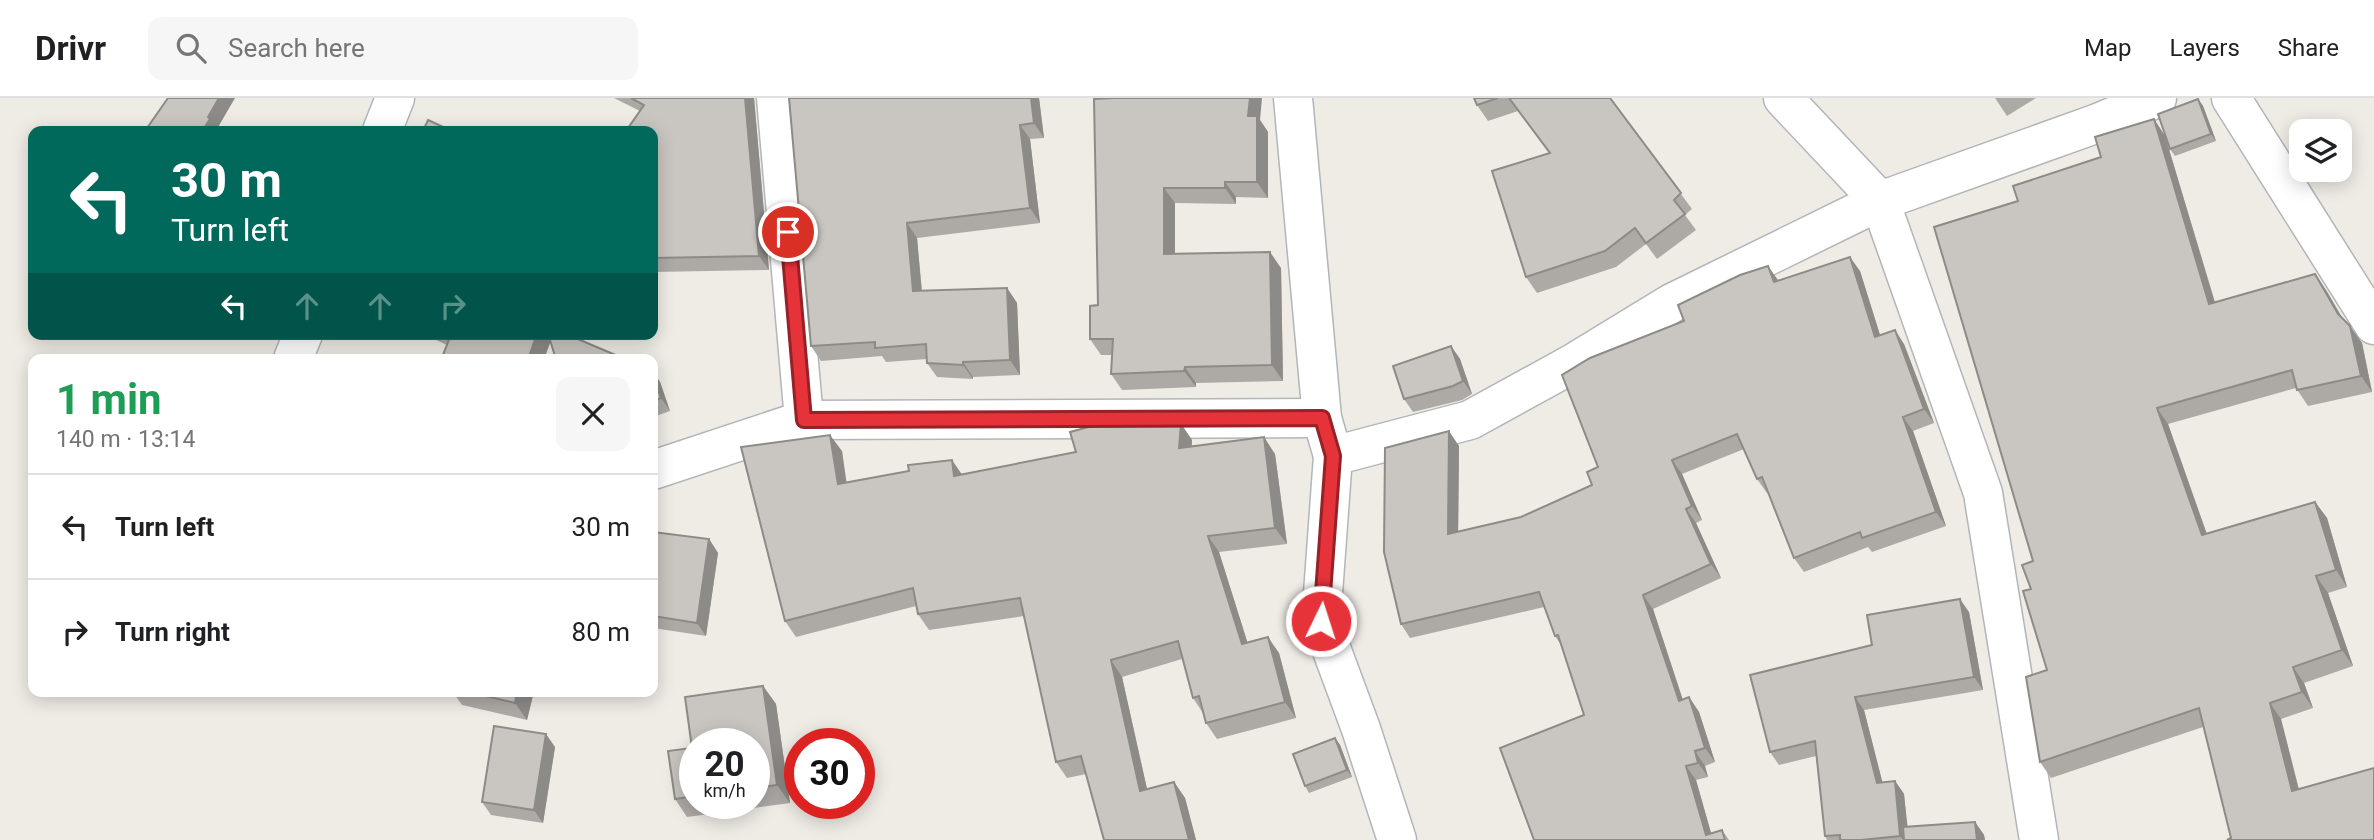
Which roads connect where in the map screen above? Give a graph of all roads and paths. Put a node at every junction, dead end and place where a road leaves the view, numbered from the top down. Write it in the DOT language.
graph roads {
  1 [pos="395,98"];
  2 [pos="776,98"];
  3 [pos="1293,98"];
  4 [pos="1783,98"];
  5 [pos="2157,98"];
  6 [pos="2231,98"];
  7 [pos="384,126"];
  8 [pos="1880,201"];
  9 [pos="2374,325"];
  10 [pos="1322,418"];
  11 [pos="804,420"];
  12 [pos="1333,456"];
  13 [pos="658,468"];
  14 [pos="1397,840"];
  15 [pos="2039,840"];
  1 -- 7 [label="street"];
  2 -- 11 [label="street"];
  3 -- 10 [label="street"];
  4 -- 8 [label="street"];
  5 -- 8 [label="street"];
  6 -- 9 [label="street"];
  8 -- 12 [label="street"];
  8 -- 15 [label="street"];
  10 -- 11 [label="street"];
  10 -- 12 [label="street"];
  11 -- 13 [label="street"];
  12 -- 14 [label="street"];
}
